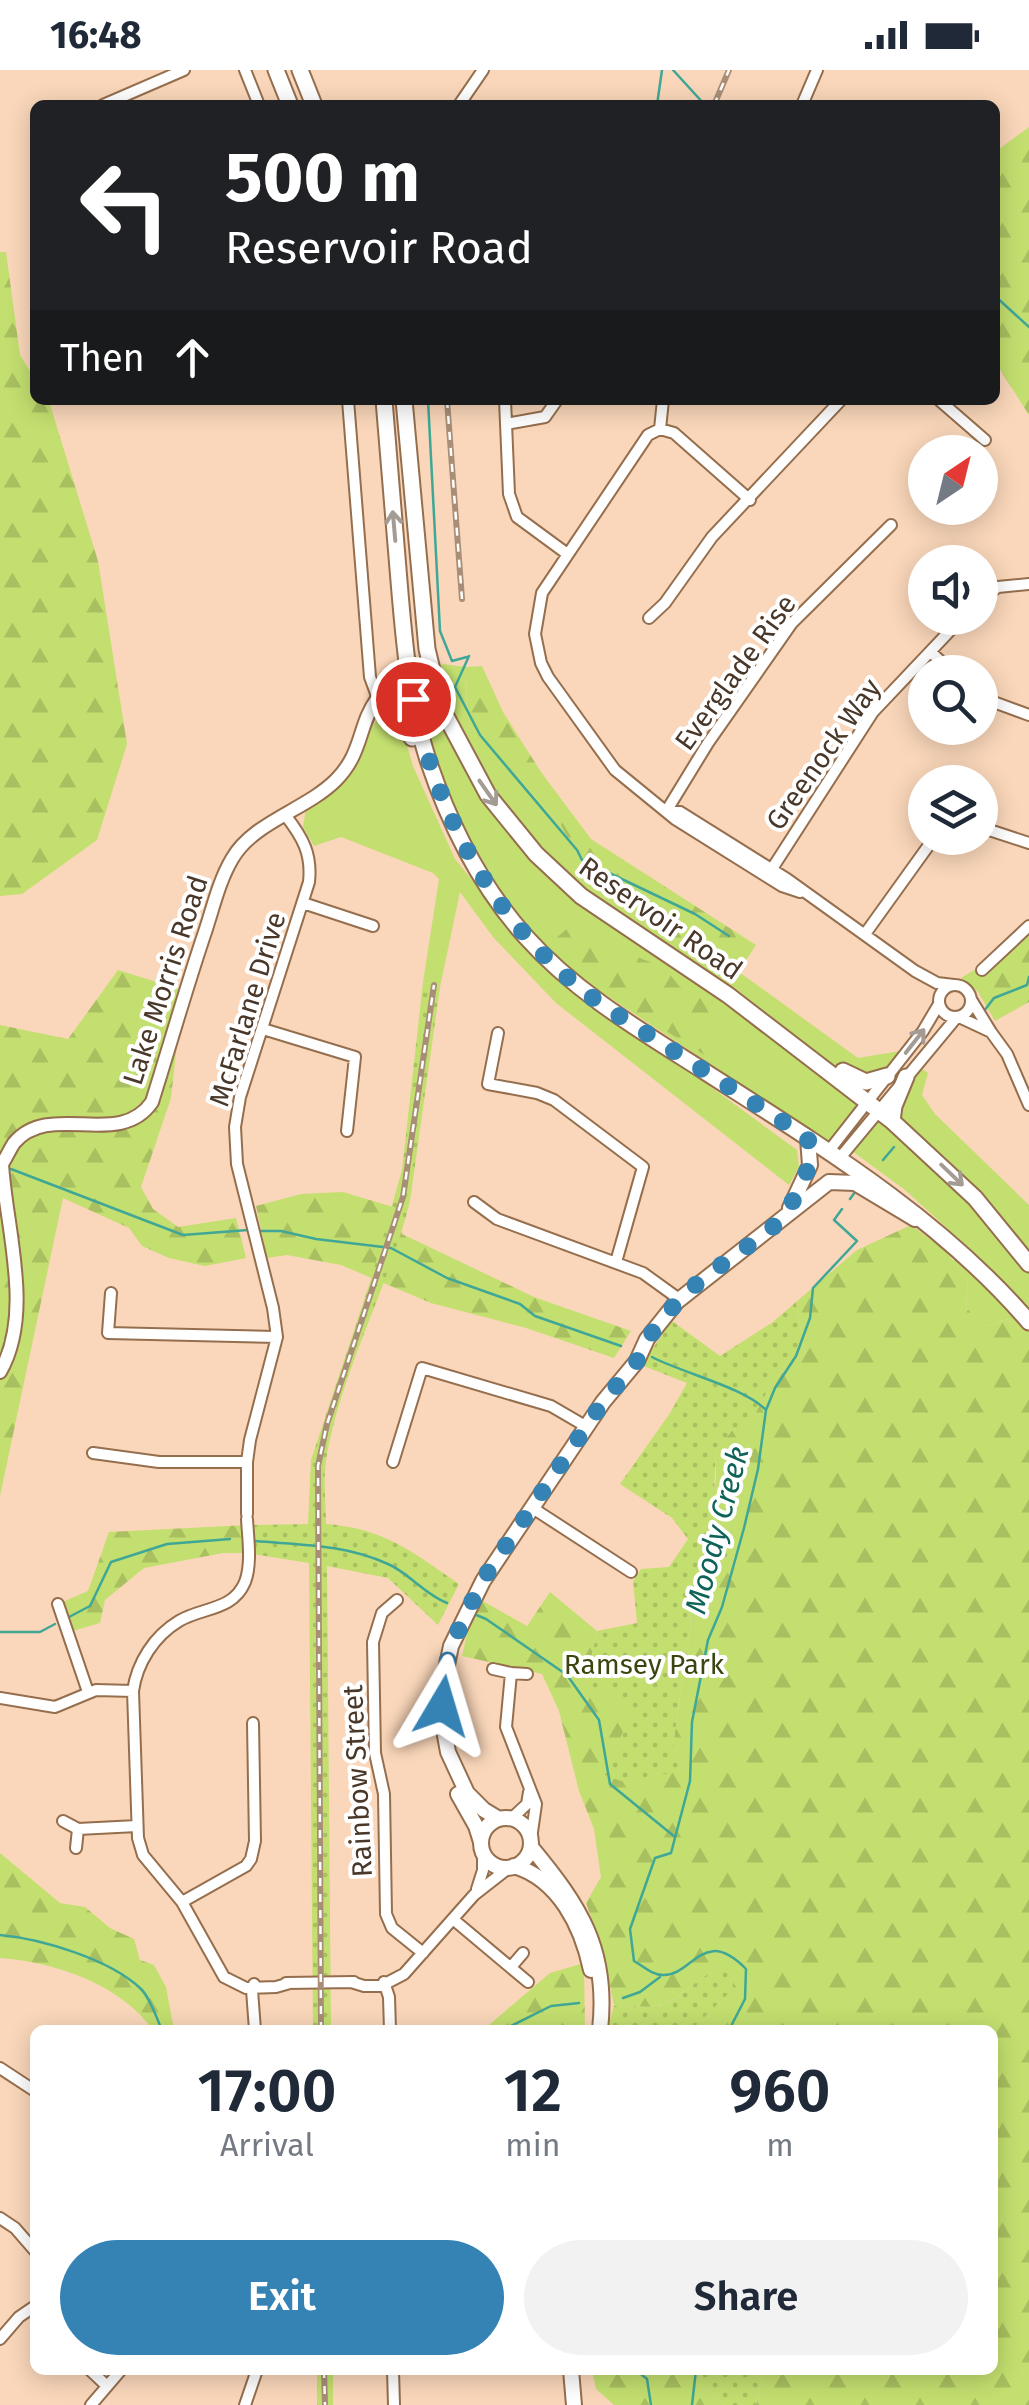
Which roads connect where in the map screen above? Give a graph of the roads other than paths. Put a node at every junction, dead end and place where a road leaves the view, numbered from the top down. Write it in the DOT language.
graph roads {
  1 [pos="184,70"];
  2 [pos="245,70"];
  3 [pos="276,70"];
  4 [pos="300,70"];
  5 [pos="483,70"];
  6 [pos="817,70"];
  7 [pos="114,100"];
  8 [pos="257,100"];
  9 [pos="288,100"];
  10 [pos="312,100"];
  11 [pos="462,100"];
  12 [pos="804,100"];
  13 [pos="348,405"];
  14 [pos="384,405"];
  15 [pos="404,405"];
  16 [pos="505,405"];
  17 [pos="553,405"];
  18 [pos="662,405"];
  19 [pos="837,405"];
  20 [pos="945,405"];
  21 [pos="506,424"];
  22 [pos="660,429"];
  23 [pos="979,435"];
  24 [pos="750,500"];
  25 [pos="414,506"];
  26 [pos="891,525"];
  27 [pos="566,554"];
  28 [pos="1029,584"];
  29 [pos="998,587"];
  30 [pos="649,618"];
  31 [pos="947,635"];
  32 [pos="932,653"];
  33 [pos="406,658"];
  34 [pos="415,694"];
  35 [pos="382,701"];
  36 [pos="998,703"];
  37 [pos="441,707"];
  38 [pos="1029,714"];
  39 [pos="667,810"];
  40 [pos="286,816"];
  41 [pos="998,832"];
  42 [pos="1029,842"];
  43 [pos="922,855"];
  44 [pos="769,873"];
  45 [pos="496,899"];
  46 [pos="303,903"];
  47 [pos="373,926"];
  48 [pos="1029,926"];
  49 [pos="865,934"];
  50 [pos="997,957"];
  51 [pos="1007,968"];
  52 [pos="982,970"];
  53 [pos="915,971"];
  54 [pos="954,985"];
  55 [pos="971,1000"];
  56 [pos="939,1002"];
  57 [pos="752,1012"];
  58 [pos="957,1018"];
  59 [pos="263,1028"];
  60 [pos="991,1032"];
  61 [pos="498,1033"];
  62 [pos="888,1076"];
  63 [pos="906,1077"];
  64 [pos="1029,1105"];
  65 [pos="873,1106"];
  66 [pos="892,1121"];
  67 [pos="347,1131"];
  68 [pos="808,1138"];
  69 [pos="833,1155"];
  70 [pos="474,1202"];
  71 [pos="781,1220"];
  72 [pos="930,1226"];
  73 [pos="616,1262"];
  74 [pos="1029,1264"];
  75 [pos="111,1293"];
  76 [pos="680,1298"];
  77 [pos="1029,1322"];
  78 [pos="277,1337"];
  79 [pos="0,1372"];
  80 [pos="587,1426"];
  81 [pos="93,1453"];
  82 [pos="247,1462"];
  83 [pos="392,1462"];
  84 [pos="531,1507"];
  85 [pos="631,1572"];
  86 [pos="482,1581"];
  87 [pos="398,1600"];
  88 [pos="58,1604"];
  89 [pos="493,1669"];
  90 [pos="510,1673"];
  91 [pos="528,1674"];
  92 [pos="134,1691"];
  93 [pos="88,1692"];
  94 [pos="0,1698"];
  95 [pos="254,1723"];
  96 [pos="530,1789"];
  97 [pos="506,1819"];
  98 [pos="63,1821"];
  99 [pos="137,1826"];
  100 [pos="78,1829"];
  101 [pos="531,1843"];
  102 [pos="482,1847"];
  103 [pos="76,1848"];
  104 [pos="512,1867"];
  105 [pos="474,1895"];
  106 [pos="182,1902"];
  107 [pos="454,1920"];
  108 [pos="422,1953"];
  109 [pos="523,1953"];
  110 [pos="511,1967"];
  111 [pos="384,1982"];
  112 [pos="528,1982"];
  113 [pos="290,1983"];
  114 [pos="254,1985"];
  115 [pos="276,1988"];
  116 [pos="255,2013"];
  117 [pos="255,2025"];
  118 [pos="390,2025"];
  119 [pos="592,2025"];
  120 [pos="600,2025"];
  121 [pos="0,2068"];
  122 [pos="30,2088"];
  123 [pos="0,2218"];
  124 [pos="30,2245"];
  125 [pos="30,2309"];
  126 [pos="1,2338"];
  127 [pos="95,2375"];
  128 [pos="116,2375"];
  129 [pos="256,2375"];
  130 [pos="393,2375"];
  131 [pos="571,2375"];
  132 [pos="580,2375"];
  133 [pos="106,2386"];
  134 [pos="91,2405"];
  135 [pos="245,2405"];
  136 [pos="394,2405"];
  137 [pos="574,2405"];
  138 [pos="583,2405"];
  1 -- 7 [label="street"];
  2 -- 8 [label="street"];
  3 -- 9 [label="main road"];
  4 -- 10 [label="main road"];
  5 -- 11 [label="street"];
  6 -- 12 [label="street"];
  13 -- 35 [label="street"];
  33 -- 14 [label="main road, one-way"];
  15 -- 25 [label="main road, Reservoir Road"];
  16 -- 21 [label="street"];
  17 -- 21 [label="street"];
  18 -- 22 [label="street"];
  19 -- 24 [label="street"];
  20 -- 23 [label="street"];
  21 -- 27 [label="street"];
  22 -- 24 [label="street"];
  22 -- 27 [label="street"];
  24 -- 30 [label="street"];
  25 -- 34 [label="main road"];
  25 -- 37 [label="main road, Reservoir Road"];
  26 -- 39 [label="street, Everglade Rise"];
  27 -- 39 [label="street"];
  28 -- 29 [label="street"];
  31 -- 32 [label="street, Greenock Way"];
  32 -- 44 [label="street, Greenock Way"];
  33 -- 34 [label="main road"];
  33 -- 35 [label="street, Lake Morris Road"];
  34 -- 35 [label="street"];
  34 -- 37 [label="main road"];
  34 -- 45 [label="main road"];
  35 -- 40 [label="street, Lake Morris Road"];
  35 -- 45 [label="main road"];
  36 -- 38 [label="street"];
  37 -- 57 [label="main road, Reservoir Road, one-way"];
  39 -- 44 [label="street"];
  40 -- 46 [label="street, McFarlane Drive"];
  40 -- 79 [label="street, Lake Morris Road"];
  41 -- 42 [label="street"];
  43 -- 49 [label="street"];
  44 -- 49 [label="street"];
  45 -- 68 [label="main road"];
  46 -- 47 [label="street"];
  46 -- 59 [label="street, McFarlane Drive"];
  48 -- 50 [label="street"];
  49 -- 53 [label="street"];
  50 -- 51 [label="street"];
  50 -- 52 [label="street"];
  53 -- 54 [label="street"];
  53 -- 56 [label="street"];
  54 -- 55 [label="street"];
  54 -- 56 [label="street"];
  55 -- 58 [label="street"];
  55 -- 60 [label="street"];
  56 -- 58 [label="street"];
  62 -- 56 [label="street, one-way"];
  57 -- 62 [label="main road"];
  57 -- 65 [label="main road, Reservoir Road"];
  58 -- 60 [label="street"];
  58 -- 63 [label="street"];
  59 -- 67 [label="street"];
  59 -- 78 [label="street, McFarlane Drive"];
  60 -- 64 [label="street"];
  61 -- 73 [label="street"];
  62 -- 65 [label="street"];
  63 -- 65 [label="street"];
  63 -- 66 [label="main road"];
  65 -- 66 [label="main road, Reservoir Road"];
  65 -- 69 [label="street"];
  66 -- 74 [label="main road, Reservoir Road, one-way"];
  68 -- 69 [label="main road"];
  68 -- 71 [label="main road"];
  69 -- 72 [label="main road"];
  70 -- 73 [label="street"];
  71 -- 72 [label="main road"];
  71 -- 76 [label="main road"];
  72 -- 77 [label="main road"];
  73 -- 76 [label="street"];
  75 -- 78 [label="street"];
  76 -- 80 [label="main road"];
  78 -- 82 [label="street, McFarlane Drive"];
  80 -- 83 [label="street"];
  80 -- 84 [label="main road"];
  81 -- 82 [label="street"];
  82 -- 92 [label="street, McFarlane Drive"];
  84 -- 85 [label="street"];
  84 -- 86 [label="main road"];
  86 -- 97 [label="main road"];
  86 -- 102 [label="main road"];
  87 -- 108 [label="street, Rainbow Street"];
  88 -- 93 [label="street"];
  89 -- 90 [label="street"];
  90 -- 91 [label="street"];
  90 -- 96 [label="street"];
  92 -- 93 [label="street"];
  92 -- 99 [label="street, McFarlane Drive"];
  93 -- 94 [label="street"];
  95 -- 106 [label="street"];
  96 -- 97 [label="street"];
  96 -- 101 [label="street"];
  97 -- 101 [label="main road"];
  97 -- 102 [label="main road"];
  98 -- 100 [label="street"];
  99 -- 100 [label="street"];
  99 -- 106 [label="street, McFarlane Drive"];
  100 -- 103 [label="street"];
  101 -- 104 [label="main road"];
  101 -- 120 [label="main road"];
  102 -- 104 [label="main road"];
  102 -- 105 [label="street"];
  104 -- 105 [label="street"];
  104 -- 119 [label="main road"];
  105 -- 107 [label="street"];
  106 -- 114 [label="street, McFarlane Drive"];
  107 -- 108 [label="street"];
  107 -- 110 [label="street"];
  108 -- 111 [label="street"];
  109 -- 110 [label="street"];
  110 -- 112 [label="street"];
  111 -- 113 [label="street"];
  111 -- 118 [label="street"];
  113 -- 114 [label="street"];
  113 -- 115 [label="street"];
  114 -- 115 [label="street"];
  114 -- 116 [label="street"];
  115 -- 116 [label="street"];
  116 -- 117 [label="street"];
  121 -- 122 [label="street"];
  123 -- 124 [label="street"];
  125 -- 126 [label="street"];
  127 -- 133 [label="street"];
  128 -- 133 [label="street"];
  129 -- 135 [label="street"];
  130 -- 136 [label="street"];
  131 -- 137 [label="main road"];
  132 -- 138 [label="main road"];
  133 -- 134 [label="street"];
}
